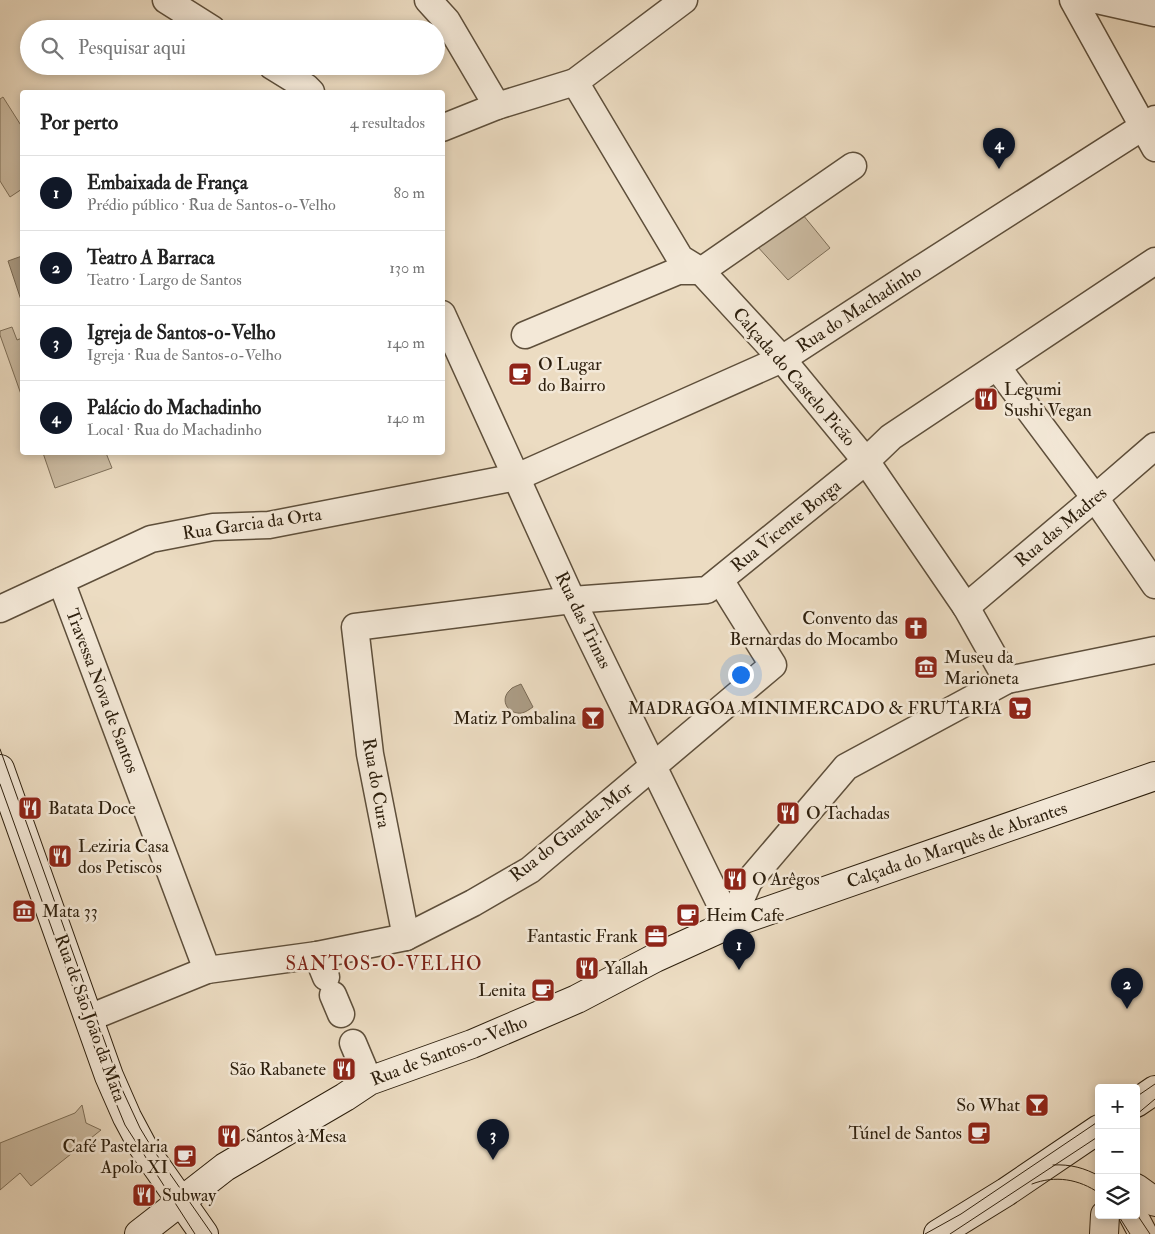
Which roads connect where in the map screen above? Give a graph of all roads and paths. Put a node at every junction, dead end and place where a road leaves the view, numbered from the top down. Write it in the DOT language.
graph roads {
  1 [pos="166,0"];
  2 [pos="428,0"];
  3 [pos="684,0"];
  4 [pos="1073,0"];
  5 [pos="1097,0"];
  6 [pos="1155,13"];
  7 [pos="198,20"];
  8 [pos="287,75"];
  9 [pos="575,82"];
  10 [pos="309,90"];
  11 [pos="497,106"];
  12 [pos="445,127"];
  13 [pos="1151,131"];
  14 [pos="853,166"];
  15 [pos="1155,261"];
  16 [pos="690,271"];
  17 [pos="445,321"];
  18 [pos="526,335"];
  19 [pos="782,359"];
  20 [pos="997,367"];
  21 [pos="1155,446"];
  22 [pos="866,461"];
  23 [pos="517,477"];
  24 [pos="1095,498"];
  25 [pos="720,580"];
  26 [pos="61,581"];
  27 [pos="1155,585"];
  28 [pos="572,600"];
  29 [pos="966,607"];
  30 [pos="0,609"];
  31 [pos="355,627"];
  32 [pos="1155,650"];
  33 [pos="1007,680"];
  34 [pos="654,766"];
  35 [pos="0,769"];
  36 [pos="1155,776"];
  37 [pos="730,924"];
  38 [pos="406,937"];
  39 [pos="207,970"];
  40 [pos="89,1018"];
  41 [pos="353,1043"];
  42 [pos="369,1081"];
  43 [pos="1155,1090"];
  44 [pos="1140,1100"];
  45 [pos="1095,1139"];
  46 [pos="1140,1191"];
  47 [pos="181,1201"];
  48 [pos="1155,1202"];
  49 [pos="1105,1219"];
  50 [pos="1135,1219"];
  51 [pos="139,1234"];
  52 [pos="204,1234"];
  53 [pos="938,1234"];
  54 [pos="1104,1234"];
  55 [pos="1142,1234"];
  1 -- 7 [label="street"];
  2 -- 11 [label="street"];
  3 -- 9 [label="street"];
  4 -- 13 [label="street"];
  5 -- 6 [label="street"];
  8 -- 10 [label="street"];
  9 -- 11 [label="street"];
  9 -- 16 [label="street, Calçada do Castelo Picão"];
  11 -- 12 [label="street"];
  13 -- 19 [label="street, Rua do Machadinho"];
  14 -- 16 [label="street"];
  15 -- 20 [label="street, Rua Vicente Borga"];
  16 -- 18 [label="street"];
  16 -- 19 [label="street, Calçada do Castelo Picão"];
  17 -- 23 [label="street, Rua das Trinas"];
  19 -- 22 [label="street, Calçada do Castelo Picão"];
  19 -- 23 [label="street, Rua do Machadinho"];
  20 -- 22 [label="street, Rua Vicente Borga"];
  20 -- 24 [label="street"];
  21 -- 24 [label="street, Rua das Madres"];
  22 -- 25 [label="street, Rua Vicente Borga"];
  22 -- 29 [label="street, Calçada do Castelo Picão"];
  23 -- 26 [label="street, Rua Garcia da Orta"];
  23 -- 28 [label="street, Rua das Trinas"];
  24 -- 27 [label="street"];
  24 -- 29 [label="street, Rua das Madres"];
  25 -- 28 [label="street, Rua Vicente Borga"];
  25 -- 34 [label="street, Rua do Guarda-Mor"];
  26 -- 30 [label="street, Rua Garcia da Orta"];
  26 -- 39 [label="street, Travessa Nova de Santos"];
  28 -- 31 [label="street, Rua Vicente Borga"];
  28 -- 34 [label="street, Rua das Trinas"];
  29 -- 33 [label="street, Calçada do Castelo Picão"];
  31 -- 38 [label="street, Rua do Cura"];
  32 -- 33 [label="street"];
  33 -- 37 [label="street"];
  34 -- 37 [label="street, Rua das Trinas"];
  34 -- 38 [label="street, Rua do Guarda-Mor"];
  35 -- 40 [label="street, Rua de São João da Mata"];
  36 -- 37 [label="street, Calçada do Marquês de Abrantes"];
  37 -- 42 [label="street, Rua de Santos-o-Velho"];
  38 -- 39 [label="street, Rua do Guarda-Mor"];
  39 -- 40 [label="street, Rua do Guarda-Mor"];
  40 -- 47 [label="street, Rua de São João da Mata"];
  41 -- 42 [label="street"];
  42 -- 47 [label="street, Rua de Santos-o-Velho"];
  43 -- 44 [label="street"];
  45 -- 53 [label="street"];
  46 -- 48 [label="street"];
  47 -- 51 [label="street, Rua de Santos-o-Velho"];
  47 -- 52 [label="street, Rua de São João da Mata"];
  49 -- 54 [label="street"];
  50 -- 55 [label="street"];
}
